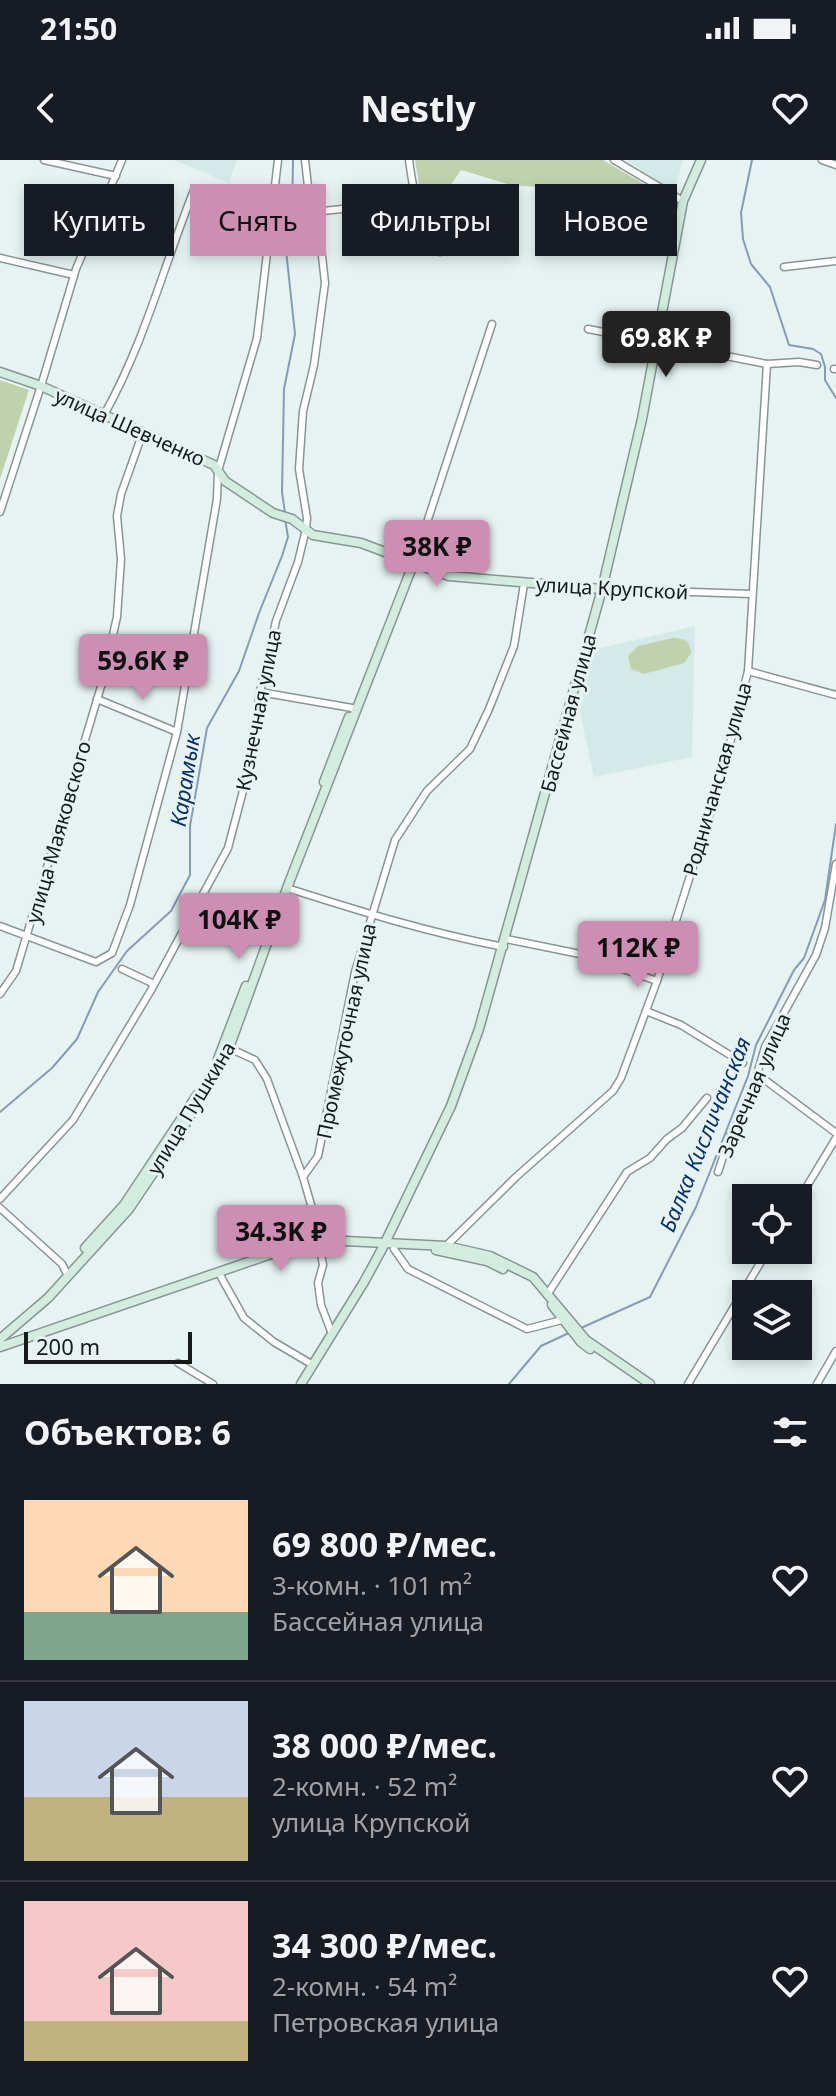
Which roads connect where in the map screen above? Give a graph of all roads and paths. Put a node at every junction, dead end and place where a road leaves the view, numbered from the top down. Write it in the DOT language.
graph roads {
  1 [pos="44,160"];
  2 [pos="122,160"];
  3 [pos="278,160"];
  4 [pos="305,160"];
  5 [pos="409,160"];
  6 [pos="614,160"];
  7 [pos="701,160"];
  8 [pos="822,160"];
  9 [pos="836,165"];
  10 [pos="116,176"];
  11 [pos="275,184"];
  12 [pos="308,184"];
  13 [pos="414,184"];
  14 [pos="190,200"];
  15 [pos="683,201"];
  16 [pos="266,256"];
  17 [pos="322,256"];
  18 [pos="0,258"];
  19 [pos="836,261"];
  20 [pos="784,267"];
  21 [pos="74,275"];
  22 [pos="492,324"];
  23 [pos="588,329"];
  24 [pos="657,342"];
  25 [pos="767,364"];
  26 [pos="817,365"];
  27 [pos="0,372"];
  28 [pos="41,386"];
  29 [pos="104,415"];
  30 [pos="143,432"];
  31 [pos="218,471"];
  32 [pos="0,512"];
  33 [pos="292,519"];
  34 [pos="306,529"];
  35 [pos="414,562"];
  36 [pos="524,584"];
  37 [pos="602,589"];
  38 [pos="752,594"];
  39 [pos="748,671"];
  40 [pos="260,692"];
  41 [pos="836,695"];
  42 [pos="97,699"];
  43 [pos="354,709"];
  44 [pos="177,732"];
  45 [pos="836,864"];
  46 [pos="287,888"];
  47 [pos="371,915"];
  48 [pos="0,926"];
  49 [pos="27,935"];
  50 [pos="505,943"];
  51 [pos="122,969"];
  52 [pos="657,981"];
  53 [pos="154,984"];
  54 [pos="0,994"];
  55 [pos="646,1011"];
  56 [pos="229,1048"];
  57 [pos="743,1063"];
  58 [pos="757,1074"];
  59 [pos="707,1098"];
  60 [pos="836,1136"];
  61 [pos="718,1172"];
  62 [pos="303,1177"];
  63 [pos="808,1184"];
  64 [pos="0,1199"];
  65 [pos="0,1208"];
  66 [pos="320,1245"];
  67 [pos="383,1247"];
  68 [pos="444,1248"];
  69 [pos="394,1249"];
  70 [pos="760,1264"];
  71 [pos="66,1273"];
  72 [pos="221,1277"];
  73 [pos="547,1295"];
  74 [pos="567,1320"];
  75 [pos="0,1333"];
  76 [pos="332,1334"];
  77 [pos="0,1339"];
  78 [pos="584,1341"];
  79 [pos="0,1349"];
  80 [pos="836,1351"];
  81 [pos="178,1363"];
  82 [pos="313,1365"];
  83 [pos="213,1384"];
  84 [pos="301,1384"];
  85 [pos="641,1384"];
  86 [pos="650,1384"];
  87 [pos="688,1384"];
  88 [pos="817,1384"];
  1 -- 10 [label="street"];
  2 -- 10 [label="street"];
  3 -- 11 [label="street"];
  4 -- 12 [label="street, Кузнечная улица"];
  5 -- 13 [label="street"];
  6 -- 15 [label="street"];
  7 -- 15 [label="street, Бассейная улица"];
  8 -- 9 [label="street"];
  10 -- 21 [label="street"];
  14 -- 29 [label="street"];
  15 -- 24 [label="street, Бассейная улица"];
  16 -- 31 [label="street"];
  17 -- 34 [label="street, Кузнечная улица"];
  18 -- 21 [label="street"];
  19 -- 20 [label="street"];
  21 -- 28 [label="street"];
  22 -- 35 [label="street, улица Пушкина"];
  23 -- 24 [label="street"];
  24 -- 25 [label="street"];
  24 -- 37 [label="street, Бассейная улица"];
  25 -- 26 [label="street"];
  25 -- 38 [label="street, Родничанская улица"];
  27 -- 28 [label="street, улица Шевченко"];
  28 -- 29 [label="street, улица Шевченко"];
  28 -- 32 [label="street"];
  29 -- 30 [label="street, улица Шевченко"];
  30 -- 31 [label="street, улица Шевченко"];
  30 -- 42 [label="street, улица Маяковского"];
  31 -- 33 [label="street, улица Шевченко"];
  31 -- 44 [label="street"];
  33 -- 34 [label="street, улица Крупской"];
  34 -- 35 [label="street, улица Крупской"];
  34 -- 40 [label="street, Кузнечная улица"];
  35 -- 36 [label="street, улица Крупской"];
  35 -- 43 [label="street, улица Пушкина"];
  36 -- 37 [label="street, улица Крупской"];
  36 -- 47 [label="street, Промежуточная улица"];
  37 -- 38 [label="street, улица Крупской"];
  37 -- 50 [label="street, Бассейная улица"];
  38 -- 39 [label="street, Родничанская улица"];
  39 -- 41 [label="street"];
  39 -- 52 [label="street, Родничанская улица"];
  40 -- 43 [label="street"];
  40 -- 53 [label="street, Кузнечная улица"];
  42 -- 44 [label="street"];
  42 -- 49 [label="street, улица Маяковского"];
  43 -- 46 [label="street, улица Пушкина"];
  43 -- 71 [label="street, улица Пушкина"];
  44 -- 49 [label="street"];
  45 -- 58 [label="street, Заречная улица"];
  46 -- 47 [label="street"];
  46 -- 56 [label="street, улица Пушкина"];
  47 -- 50 [label="street"];
  47 -- 62 [label="street, Промежуточная улица"];
  48 -- 49 [label="street"];
  49 -- 54 [label="street, улица Маяковского"];
  50 -- 52 [label="street"];
  50 -- 67 [label="street, Бассейная улица"];
  51 -- 53 [label="street"];
  52 -- 55 [label="street, Родничанская улица"];
  53 -- 64 [label="street, Кузнечная улица"];
  55 -- 57 [label="street"];
  55 -- 68 [label="street, Родничанская улица"];
  56 -- 62 [label="street"];
  56 -- 71 [label="street, улица Пушкина"];
  58 -- 60 [label="street"];
  58 -- 61 [label="street, Заречная улица"];
  59 -- 73 [label="street, Заречная улица"];
  60 -- 63 [label="street"];
  62 -- 66 [label="street"];
  65 -- 71 [label="street"];
  66 -- 67 [label="street"];
  66 -- 72 [label="street"];
  66 -- 76 [label="street"];
  66 -- 79 [label="street"];
  67 -- 68 [label="street"];
  67 -- 69 [label="street"];
  67 -- 76 [label="street, Бассейная улица"];
  68 -- 69 [label="street"];
  68 -- 73 [label="street"];
  69 -- 74 [label="street"];
  70 -- 87 [label="street"];
  71 -- 75 [label="street, улица Пушкина"];
  71 -- 77 [label="street, улица Пушкина"];
  72 -- 79 [label="street"];
  72 -- 82 [label="street"];
  73 -- 74 [label="street"];
  74 -- 78 [label="street"];
  76 -- 82 [label="street, Бассейная улица"];
  78 -- 85 [label="street"];
  78 -- 86 [label="street"];
  80 -- 88 [label="street"];
  81 -- 83 [label="street"];
  82 -- 84 [label="street, Бассейная улица"];
}
